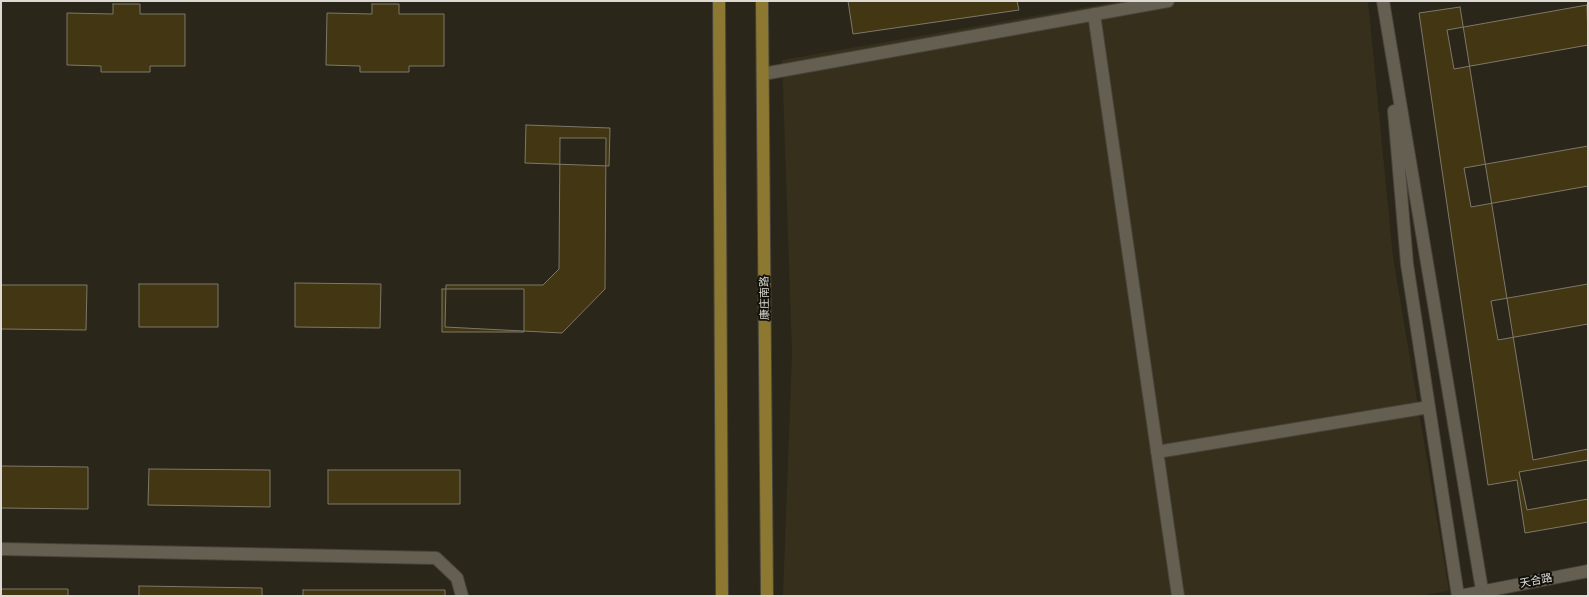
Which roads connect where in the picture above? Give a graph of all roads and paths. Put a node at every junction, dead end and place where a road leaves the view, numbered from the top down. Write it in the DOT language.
graph roads {
  1 [pos="719,1"];
  2 [pos="762,1"];
  3 [pos="1168,1"];
  4 [pos="1383,1"];
  5 [pos="1094,14"];
  6 [pos="1387,26"];
  7 [pos="763,74"];
  8 [pos="1429,407"];
  9 [pos="1157,452"];
  10 [pos="1,549"];
  11 [pos="1588,571"];
  12 [pos="1483,594"];
  13 [pos="462,596"];
  14 [pos="722,596"];
  15 [pos="768,596"];
  16 [pos="1178,596"];
  17 [pos="1459,596"];
  1 -- 14 [label="main road"];
  2 -- 7 [label="main road, 康庄南路"];
  3 -- 5 [label="street"];
  4 -- 6 [label="street"];
  5 -- 7 [label="street"];
  5 -- 9 [label="street"];
  6 -- 8 [label="street"];
  6 -- 12 [label="street"];
  7 -- 15 [label="main road, 康庄南路"];
  8 -- 9 [label="street"];
  8 -- 17 [label="street"];
  9 -- 16 [label="street"];
  10 -- 13 [label="street"];
  11 -- 12 [label="street, 天合路"];
  12 -- 17 [label="street, 天合路"];
}
